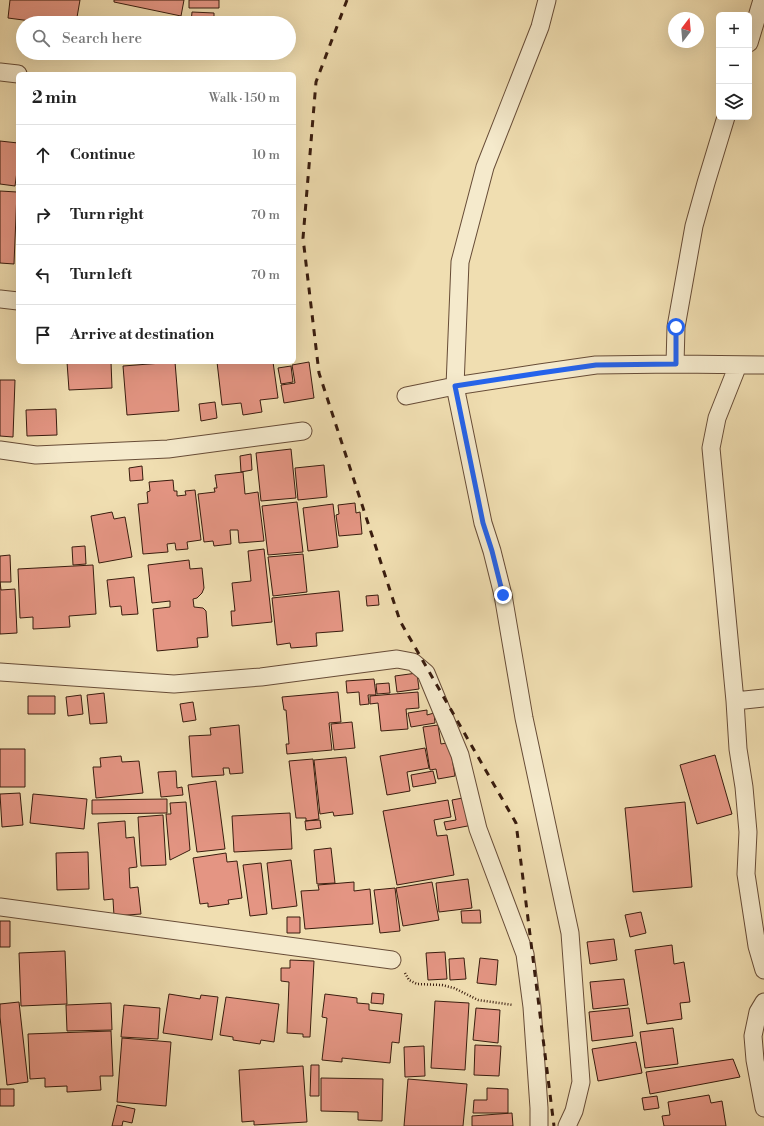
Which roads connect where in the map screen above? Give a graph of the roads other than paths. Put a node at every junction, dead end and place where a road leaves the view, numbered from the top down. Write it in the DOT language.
graph roads {
  1 [pos="547,0"];
  2 [pos="762,0"];
  3 [pos="752,33"];
  4 [pos="0,72"];
  5 [pos="16,74"];
  6 [pos="725,120"];
  7 [pos="0,299"];
  8 [pos="16,301"];
  9 [pos="676,364"];
  10 [pos="738,365"];
  11 [pos="764,365"];
  12 [pos="455,386"];
  13 [pos="406,396"];
  14 [pos="303,431"];
  15 [pos="0,450"];
  16 [pos="0,672"];
  17 [pos="764,698"];
  18 [pos="735,701"];
  19 [pos="0,907"];
  20 [pos="392,960"];
  21 [pos="764,970"];
  22 [pos="764,1002"];
  23 [pos="764,1108"];
  24 [pos="539,1126"];
  25 [pos="567,1126"];
  1 -- 12 [label="street"];
  2 -- 3 [label="street"];
  4 -- 5 [label="street"];
  6 -- 9 [label="street"];
  7 -- 8 [label="street"];
  9 -- 10 [label="street"];
  9 -- 12 [label="street"];
  10 -- 11 [label="street"];
  10 -- 18 [label="street"];
  12 -- 13 [label="street"];
  12 -- 25 [label="street"];
  14 -- 15 [label="street"];
  16 -- 24 [label="street"];
  17 -- 18 [label="street"];
  18 -- 21 [label="street"];
  19 -- 20 [label="street"];
  22 -- 23 [label="street"];
}
